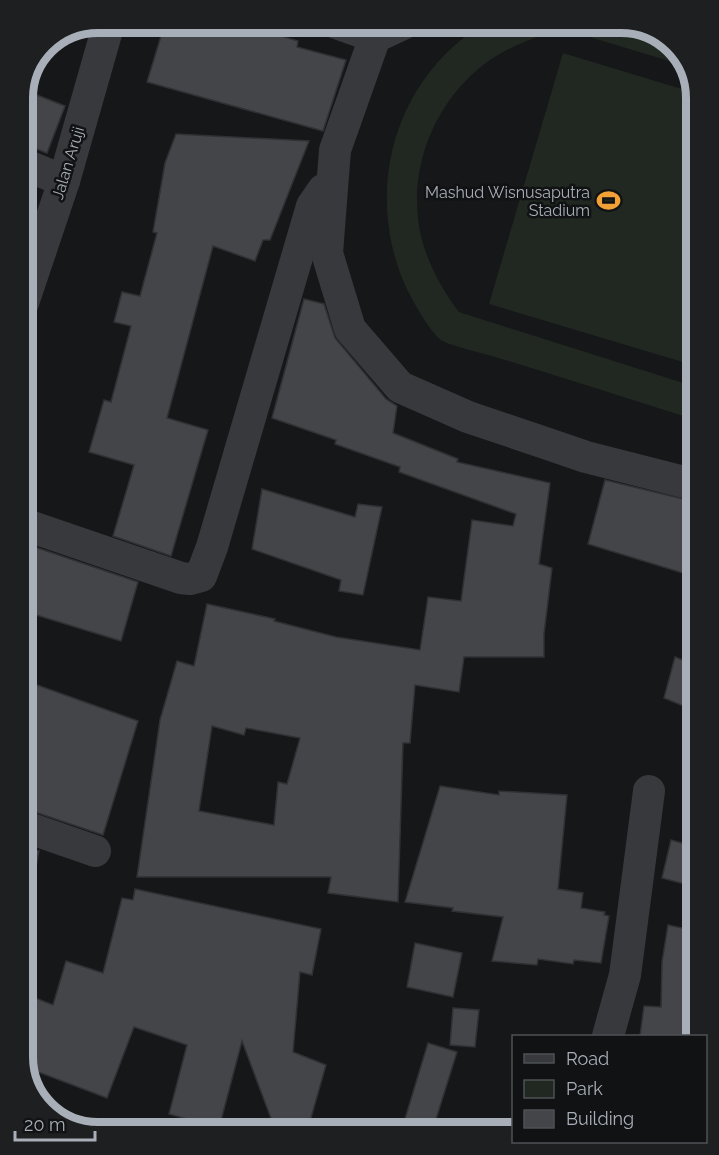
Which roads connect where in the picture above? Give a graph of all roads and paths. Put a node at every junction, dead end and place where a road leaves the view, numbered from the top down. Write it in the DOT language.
graph roads {
  1 [pos="106,33"];
  2 [pos="364,33"];
  3 [pos="384,33"];
  4 [pos="375,37"];
  5 [pos="33,168"];
  6 [pos="333,175"];
  7 [pos="63,182"];
  8 [pos="33,273"];
  9 [pos="686,482"];
  10 [pos="33,527"];
  11 [pos="649,791"];
  12 [pos="33,830"];
  13 [pos="95,851"];
  14 [pos="608,1035"];
  1 -- 7 [label="street, Jalan Aruji"];
  2 -- 4 [label="street"];
  3 -- 4 [label="street"];
  4 -- 6 [label="street"];
  5 -- 7 [label="street"];
  6 -- 9 [label="street"];
  6 -- 10 [label="street"];
  7 -- 8 [label="street, Jalan Aruji"];
  11 -- 14 [label="street"];
  12 -- 13 [label="street"];
}
